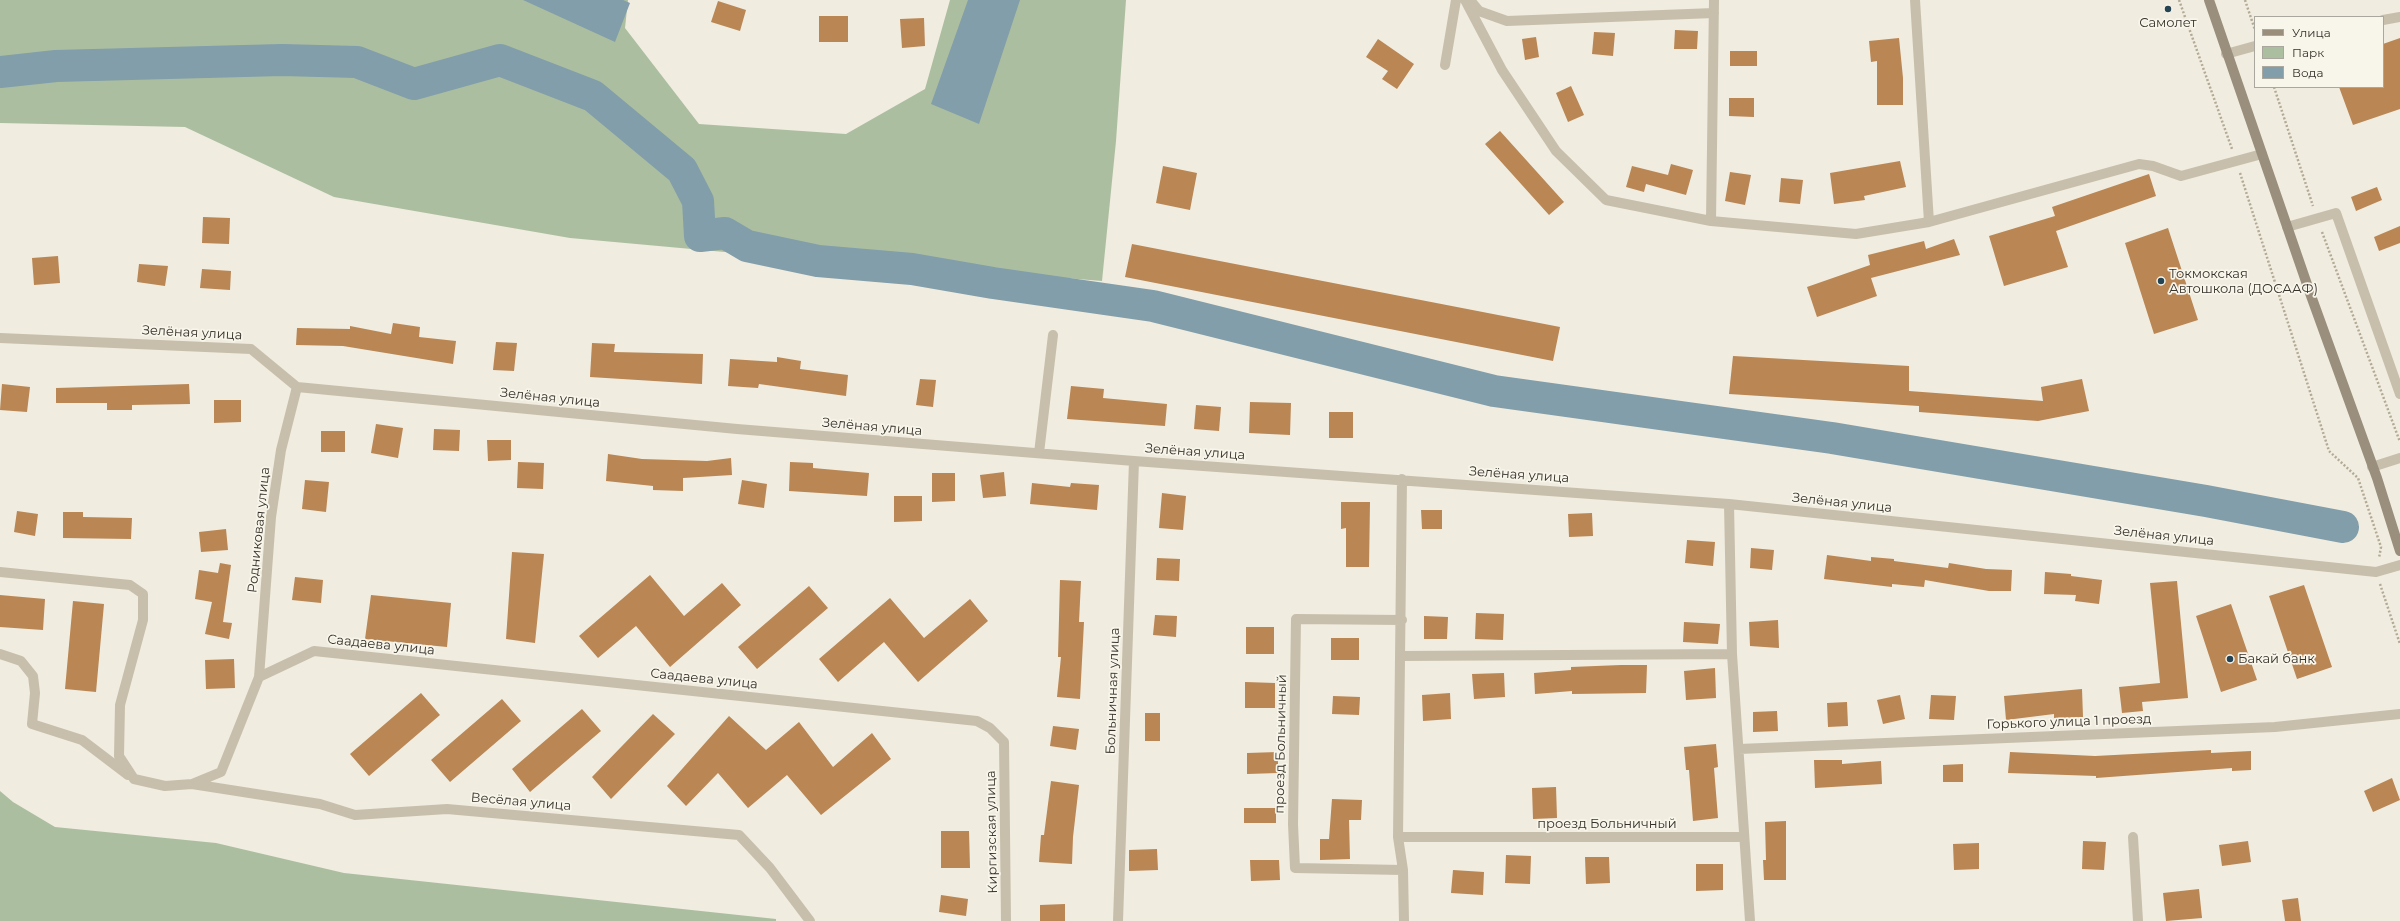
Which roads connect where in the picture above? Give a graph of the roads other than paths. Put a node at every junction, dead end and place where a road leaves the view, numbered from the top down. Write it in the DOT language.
graph roads {
  1 [pos="1456,0"];
  2 [pos="1465,0"];
  3 [pos="1470,0"];
  4 [pos="1714,0"];
  5 [pos="1915,0"];
  6 [pos="2209,0"];
  7 [pos="1714,13"];
  8 [pos="2400,17"];
  9 [pos="2384,20"];
  10 [pos="2254,46"];
  11 [pos="2226,54"];
  12 [pos="1445,65"];
  13 [pos="2262,154"];
  14 [pos="1711,221"];
  15 [pos="1929,222"];
  16 [pos="2287,227"];
  17 [pos="1053,335"];
  18 [pos="0,338"];
  19 [pos="297,387"];
  20 [pos="2400,394"];
  21 [pos="1039,453"];
  22 [pos="2400,458"];
  23 [pos="1134,462"];
  24 [pos="2372,467"];
  25 [pos="1402,479"];
  26 [pos="1729,504"];
  27 [pos="2400,551"];
  28 [pos="2400,565"];
  29 [pos="0,572"];
  30 [pos="1402,620"];
  31 [pos="0,654"];
  32 [pos="1732,654"];
  33 [pos="1400,656"];
  34 [pos="259,677"];
  35 [pos="2400,714"];
  36 [pos="1004,742"];
  37 [pos="1739,748"];
  38 [pos="134,779"];
  39 [pos="192,784"];
  40 [pos="1398,837"];
  41 [pos="1744,837"];
  42 [pos="2133,837"];
  43 [pos="1403,870"];
  44 [pos="810,921"];
  45 [pos="1006,921"];
  46 [pos="1118,921"];
  47 [pos="1404,921"];
  48 [pos="1750,921"];
  49 [pos="2138,921"];
  1 -- 12 [label="street"];
  2 -- 14 [label="street"];
  3 -- 7 [label="street"];
  4 -- 7 [label="street"];
  5 -- 15 [label="street"];
  6 -- 11 [label="main road"];
  7 -- 14 [label="street"];
  8 -- 9 [label="street"];
  10 -- 11 [label="street"];
  11 -- 13 [label="main road"];
  13 -- 15 [label="street"];
  13 -- 16 [label="main road"];
  14 -- 15 [label="street"];
  16 -- 20 [label="street"];
  16 -- 24 [label="main road"];
  17 -- 21 [label="street"];
  18 -- 19 [label="street, Зелёная улица"];
  19 -- 21 [label="street, Зелёная улица"];
  19 -- 34 [label="street, Родниковая улица"];
  21 -- 23 [label="street, Зелёная улица"];
  22 -- 24 [label="street"];
  23 -- 25 [label="street, Зелёная улица"];
  23 -- 46 [label="street, Больничная улица"];
  24 -- 27 [label="main road"];
  25 -- 26 [label="street, Зелёная улица"];
  25 -- 30 [label="street"];
  26 -- 28 [label="street, Зелёная улица"];
  26 -- 32 [label="street"];
  29 -- 38 [label="street"];
  30 -- 33 [label="street"];
  30 -- 43 [label="street, проезд Больничный"];
  31 -- 38 [label="street"];
  32 -- 33 [label="street"];
  32 -- 37 [label="street"];
  33 -- 40 [label="street"];
  34 -- 36 [label="street, Саадаева улица"];
  34 -- 39 [label="street"];
  35 -- 37 [label="street, Горького улица 1 проезд"];
  36 -- 45 [label="street, Киргизская улица"];
  37 -- 41 [label="street"];
  38 -- 39 [label="street"];
  39 -- 44 [label="street, Весёлая улица"];
  40 -- 41 [label="street, проезд Больничный"];
  40 -- 43 [label="street"];
  41 -- 48 [label="street"];
  42 -- 49 [label="street"];
  43 -- 47 [label="street"];
}
